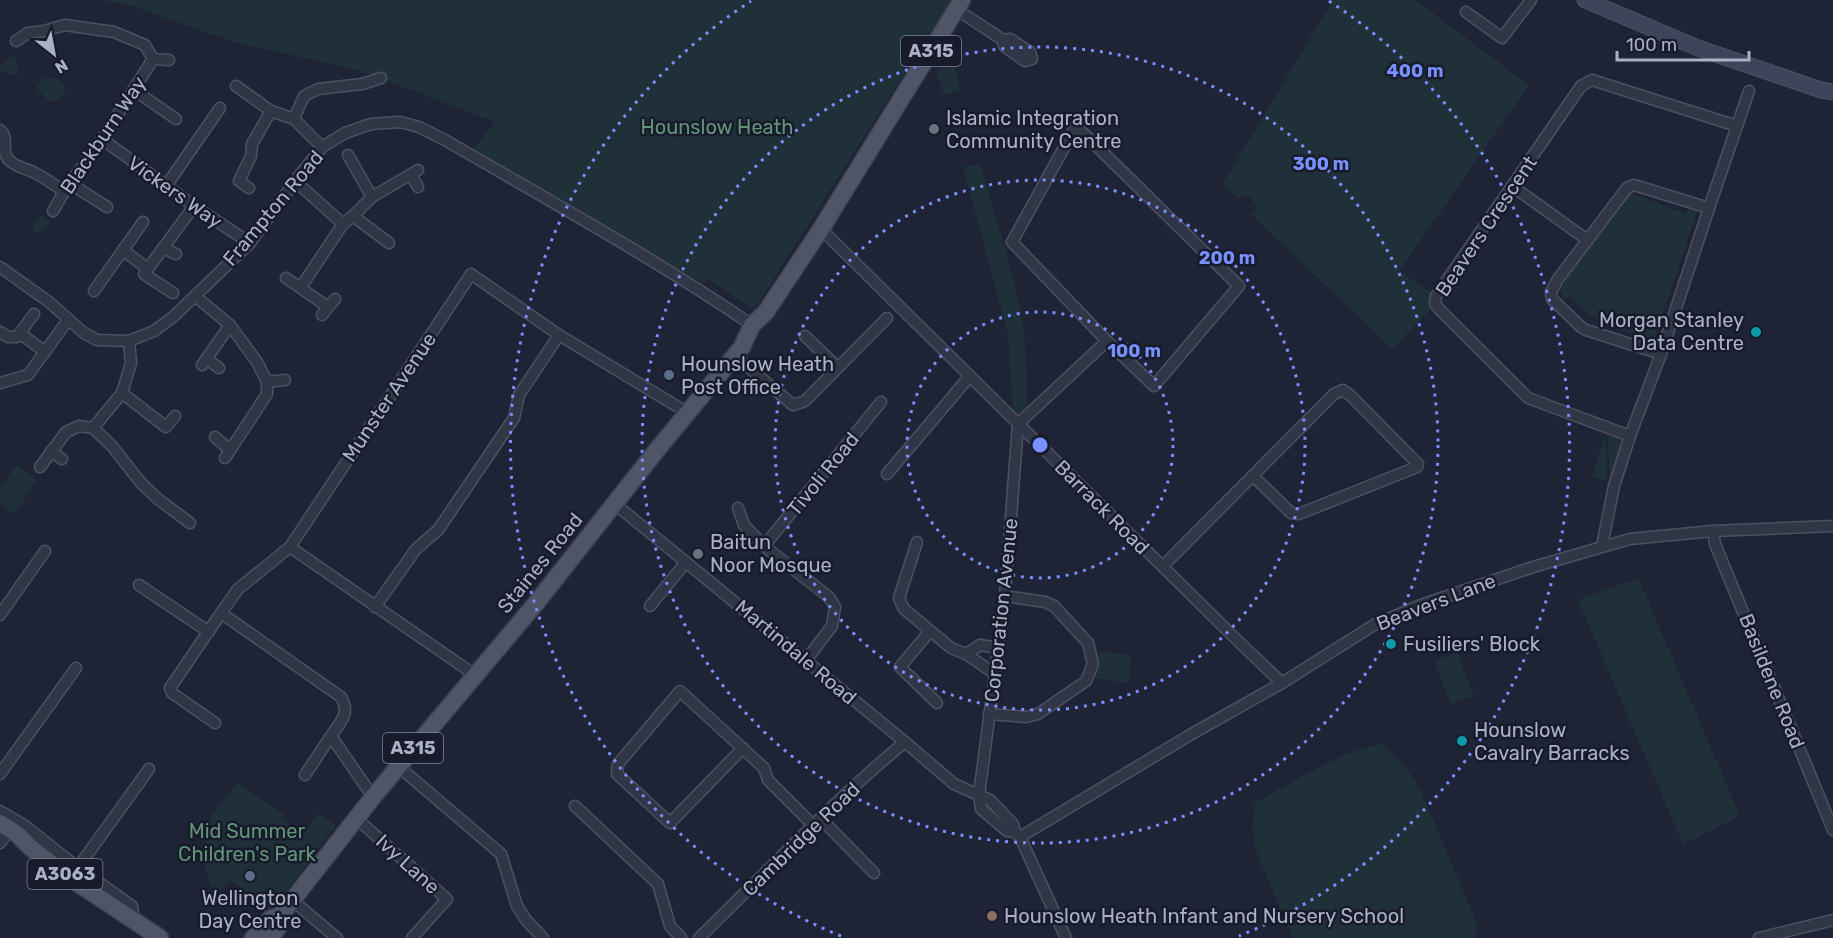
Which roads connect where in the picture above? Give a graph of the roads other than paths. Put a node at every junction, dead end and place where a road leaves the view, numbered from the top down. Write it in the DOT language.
graph roads {
  1 [pos="1531,0"];
  2 [pos="1585,0"];
  3 [pos="959,5"];
  4 [pos="1466,12"];
  5 [pos="1003,40"];
  6 [pos="16,41"];
  7 [pos="153,59"];
  8 [pos="169,60"];
  9 [pos="381,78"];
  10 [pos="236,86"];
  11 [pos="134,90"];
  12 [pos="1749,91"];
  13 [pos="1833,92"];
  14 [pos="220,108"];
  15 [pos="271,111"];
  16 [pos="176,119"];
  17 [pos="294,119"];
  18 [pos="1737,126"];
  19 [pos="0,130"];
  20 [pos="102,139"];
  21 [pos="322,147"];
  22 [pos="348,155"];
  23 [pos="295,182"];
  24 [pos="166,186"];
  25 [pos="1512,186"];
  26 [pos="418,187"];
  27 [pos="67,188"];
  28 [pos="249,188"];
  29 [pos="372,197"];
  30 [pos="194,206"];
  31 [pos="107,207"];
  32 [pos="1709,208"];
  33 [pos="53,211"];
  34 [pos="353,216"];
  35 [pos="142,222"];
  36 [pos="343,224"];
  37 [pos="821,229"];
  38 [pos="1586,239"];
  39 [pos="250,243"];
  40 [pos="389,243"];
  41 [pos="163,248"];
  42 [pos="123,250"];
  43 [pos="176,254"];
  44 [pos="0,267"];
  45 [pos="148,269"];
  46 [pos="286,278"];
  47 [pos="301,288"];
  48 [pos="94,291"];
  49 [pos="173,293"];
  50 [pos="195,296"];
  51 [pos="328,307"];
  52 [pos="34,314"];
  53 [pos="886,318"];
  54 [pos="68,320"];
  55 [pos="230,325"];
  56 [pos="752,325"];
  57 [pos="0,332"];
  58 [pos="21,334"];
  59 [pos="560,335"];
  60 [pos="805,336"];
  61 [pos="129,341"];
  62 [pos="1107,341"];
  63 [pos="45,352"];
  64 [pos="1661,354"];
  65 [pos="735,356"];
  66 [pos="837,367"];
  67 [pos="219,368"];
  68 [pos="970,376"];
  69 [pos="285,380"];
  70 [pos="267,382"];
  71 [pos="0,383"];
  72 [pos="122,393"];
  73 [pos="881,402"];
  74 [pos="688,413"];
  75 [pos="175,416"];
  76 [pos="1018,424"];
  77 [pos="93,428"];
  78 [pos="1630,436"];
  79 [pos="215,437"];
  80 [pos="51,451"];
  81 [pos="62,459"];
  82 [pos="40,467"];
  83 [pos="887,474"];
  84 [pos="1252,476"];
  85 [pos="615,504"];
  86 [pos="738,508"];
  87 [pos="190,523"];
  88 [pos="1833,526"];
  89 [pos="1713,531"];
  90 [pos="917,542"];
  91 [pos="764,546"];
  92 [pos="1602,546"];
  93 [pos="290,547"];
  94 [pos="45,551"];
  95 [pos="686,562"];
  96 [pos="1163,566"];
  97 [pos="140,585"];
  98 [pos="1005,596"];
  99 [pos="650,606"];
  100 [pos="375,607"];
  101 [pos="221,613"];
  102 [pos="0,615"];
  103 [pos="930,631"];
  104 [pos="209,632"];
  105 [pos="998,648"];
  106 [pos="966,654"];
  107 [pos="806,660"];
  108 [pos="76,668"];
  109 [pos="995,674"];
  110 [pos="475,675"];
  111 [pos="1282,683"];
  112 [pos="937,703"];
  113 [pos="989,714"];
  114 [pos="215,723"];
  115 [pos="331,736"];
  116 [pos="905,742"];
  117 [pos="743,748"];
  118 [pos="398,766"];
  119 [pos="148,769"];
  120 [pos="0,774"];
  121 [pos="305,776"];
  122 [pos="980,795"];
  123 [pos="373,797"];
  124 [pos="1828,804"];
  125 [pos="574,806"];
  126 [pos="0,811"];
  127 [pos="356,818"];
  128 [pos="817,822"];
  129 [pos="5,826"];
  130 [pos="1833,830"];
  131 [pos="1017,835"];
  132 [pos="0,843"];
  133 [pos="74,872"];
  134 [pos="874,873"];
  135 [pos="292,900"];
  136 [pos="280,919"];
  137 [pos="1833,920"];
  138 [pos="160,938"];
  139 [pos="253,938"];
  140 [pos="262,938"];
  141 [pos="270,938"];
  142 [pos="337,938"];
  143 [pos="412,938"];
  144 [pos="543,938"];
  145 [pos="681,938"];
  146 [pos="699,938"];
  147 [pos="1066,938"];
  148 [pos="1759,938"];
  1 -- 4 [label="street"];
  2 -- 13 [label="street"];
  3 -- 5 [label="street"];
  3 -- 37 [label="main road, A315"];
  6 -- 7 [label="street, Blackburn Way"];
  7 -- 8 [label="street, Blackburn Way"];
  7 -- 11 [label="street, Blackburn Way"];
  9 -- 17 [label="street"];
  10 -- 15 [label="street"];
  11 -- 16 [label="street"];
  11 -- 20 [label="street, Blackburn Way"];
  12 -- 18 [label="street"];
  14 -- 24 [label="street"];
  15 -- 17 [label="street"];
  15 -- 28 [label="street"];
  17 -- 21 [label="street"];
  18 -- 25 [label="street, Beavers Crescent"];
  18 -- 32 [label="street"];
  19 -- 27 [label="street"];
  20 -- 24 [label="street, Vickers Way"];
  20 -- 27 [label="street, Blackburn Way"];
  21 -- 23 [label="street, Frampton Road"];
  21 -- 56 [label="street, Frampton Road"];
  22 -- 29 [label="street"];
  23 -- 36 [label="street"];
  23 -- 39 [label="street, Frampton Road"];
  24 -- 30 [label="street, Vickers Way"];
  25 -- 38 [label="street"];
  25 -- 78 [label="street, Beavers Crescent"];
  26 -- 29 [label="street"];
  27 -- 31 [label="street"];
  27 -- 33 [label="street, Blackburn Way"];
  29 -- 34 [label="street"];
  30 -- 39 [label="street, Vickers Way"];
  30 -- 41 [label="street"];
  32 -- 38 [label="street"];
  32 -- 64 [label="street"];
  34 -- 36 [label="street"];
  34 -- 40 [label="street"];
  35 -- 42 [label="street"];
  36 -- 47 [label="street"];
  37 -- 56 [label="main road, Staines Road / A315"];
  37 -- 68 [label="street, Barrack Road"];
  38 -- 64 [label="street"];
  39 -- 50 [label="street, Frampton Road"];
  41 -- 43 [label="street"];
  41 -- 45 [label="street"];
  42 -- 45 [label="street"];
  42 -- 48 [label="street"];
  44 -- 54 [label="street, Frampton Road"];
  45 -- 49 [label="street"];
  46 -- 47 [label="street"];
  47 -- 51 [label="street"];
  50 -- 55 [label="street"];
  50 -- 61 [label="street, Frampton Road"];
  52 -- 58 [label="street"];
  53 -- 66 [label="street"];
  54 -- 61 [label="street, Frampton Road"];
  54 -- 63 [label="street"];
  55 -- 67 [label="street"];
  55 -- 70 [label="street"];
  56 -- 65 [label="main road, Staines Road / A315"];
  57 -- 58 [label="street"];
  58 -- 63 [label="street"];
  59 -- 74 [label="street, Munster Avenue"];
  59 -- 93 [label="street, Munster Avenue"];
  59 -- 100 [label="street"];
  60 -- 66 [label="street"];
  61 -- 72 [label="street"];
  62 -- 62 [label="street"];
  62 -- 76 [label="street"];
  63 -- 71 [label="street"];
  64 -- 78 [label="street"];
  65 -- 66 [label="street"];
  65 -- 74 [label="main road, Staines Road / A315"];
  68 -- 76 [label="street, Barrack Road"];
  68 -- 83 [label="street"];
  69 -- 70 [label="street"];
  70 -- 79 [label="street"];
  72 -- 75 [label="street"];
  72 -- 77 [label="street"];
  73 -- 91 [label="street, Tivoli Road"];
  74 -- 85 [label="main road, Staines Road / A315"];
  76 -- 96 [label="street, Barrack Road"];
  76 -- 98 [label="street, Corporation Avenue"];
  77 -- 80 [label="street"];
  77 -- 87 [label="street"];
  78 -- 92 [label="street"];
  80 -- 81 [label="street"];
  80 -- 82 [label="street"];
  84 -- 84 [label="street"];
  84 -- 96 [label="street"];
  85 -- 95 [label="street, Martindale Road"];
  85 -- 110 [label="main road, Staines Road / A315"];
  86 -- 91 [label="street"];
  88 -- 89 [label="street, Beavers Lane"];
  89 -- 92 [label="street, Beavers Lane"];
  89 -- 124 [label="street, Basildene Road"];
  90 -- 103 [label="street"];
  91 -- 107 [label="street"];
  92 -- 111 [label="street, Beavers Lane"];
  93 -- 100 [label="street"];
  93 -- 101 [label="street, Munster Avenue"];
  94 -- 102 [label="street"];
  95 -- 99 [label="street"];
  95 -- 107 [label="street, Martindale Road"];
  96 -- 111 [label="street, Barrack Road"];
  97 -- 104 [label="street"];
  98 -- 105 [label="street, Corporation Avenue"];
  98 -- 113 [label="street"];
  100 -- 110 [label="street"];
  101 -- 104 [label="street, Munster Avenue"];
  101 -- 115 [label="street"];
  103 -- 106 [label="street"];
  103 -- 112 [label="street"];
  104 -- 114 [label="street, Munster Avenue"];
  105 -- 106 [label="street"];
  105 -- 109 [label="street, Corporation Avenue"];
  106 -- 109 [label="street"];
  107 -- 116 [label="street, Martindale Road"];
  108 -- 120 [label="street"];
  109 -- 113 [label="street, Corporation Avenue"];
  110 -- 118 [label="main road, Staines Road / A315"];
  111 -- 131 [label="street, Beavers Lane"];
  113 -- 122 [label="street, Corporation Avenue"];
  115 -- 121 [label="street"];
  115 -- 123 [label="street"];
  116 -- 122 [label="street, Martindale Road"];
  116 -- 128 [label="street, Cambridge Road"];
  117 -- 117 [label="street"];
  117 -- 128 [label="street"];
  118 -- 123 [label="main road, Staines Road / A315"];
  118 -- 144 [label="street"];
  119 -- 133 [label="street"];
  122 -- 131 [label="street"];
  123 -- 127 [label="main road, Staines Road / A315"];
  124 -- 130 [label="street, Basildene Road"];
  125 -- 145 [label="street"];
  126 -- 133 [label="street"];
  127 -- 135 [label="main road, Staines Road / A315"];
  127 -- 143 [label="street, Ivy Lane"];
  128 -- 134 [label="street"];
  128 -- 146 [label="street, Cambridge Road"];
  129 -- 132 [label="street"];
  129 -- 133 [label="main road, A3063"];
  131 -- 147 [label="street"];
  133 -- 138 [label="main road, A3063"];
  135 -- 136 [label="main road, Staines Road / A315"];
  135 -- 142 [label="street"];
  136 -- 139 [label="main road, Staines Road / A315"];
  136 -- 140 [label="main road"];
  136 -- 141 [label="main road, Staines Road / A315"];
  137 -- 148 [label="street"];
}
